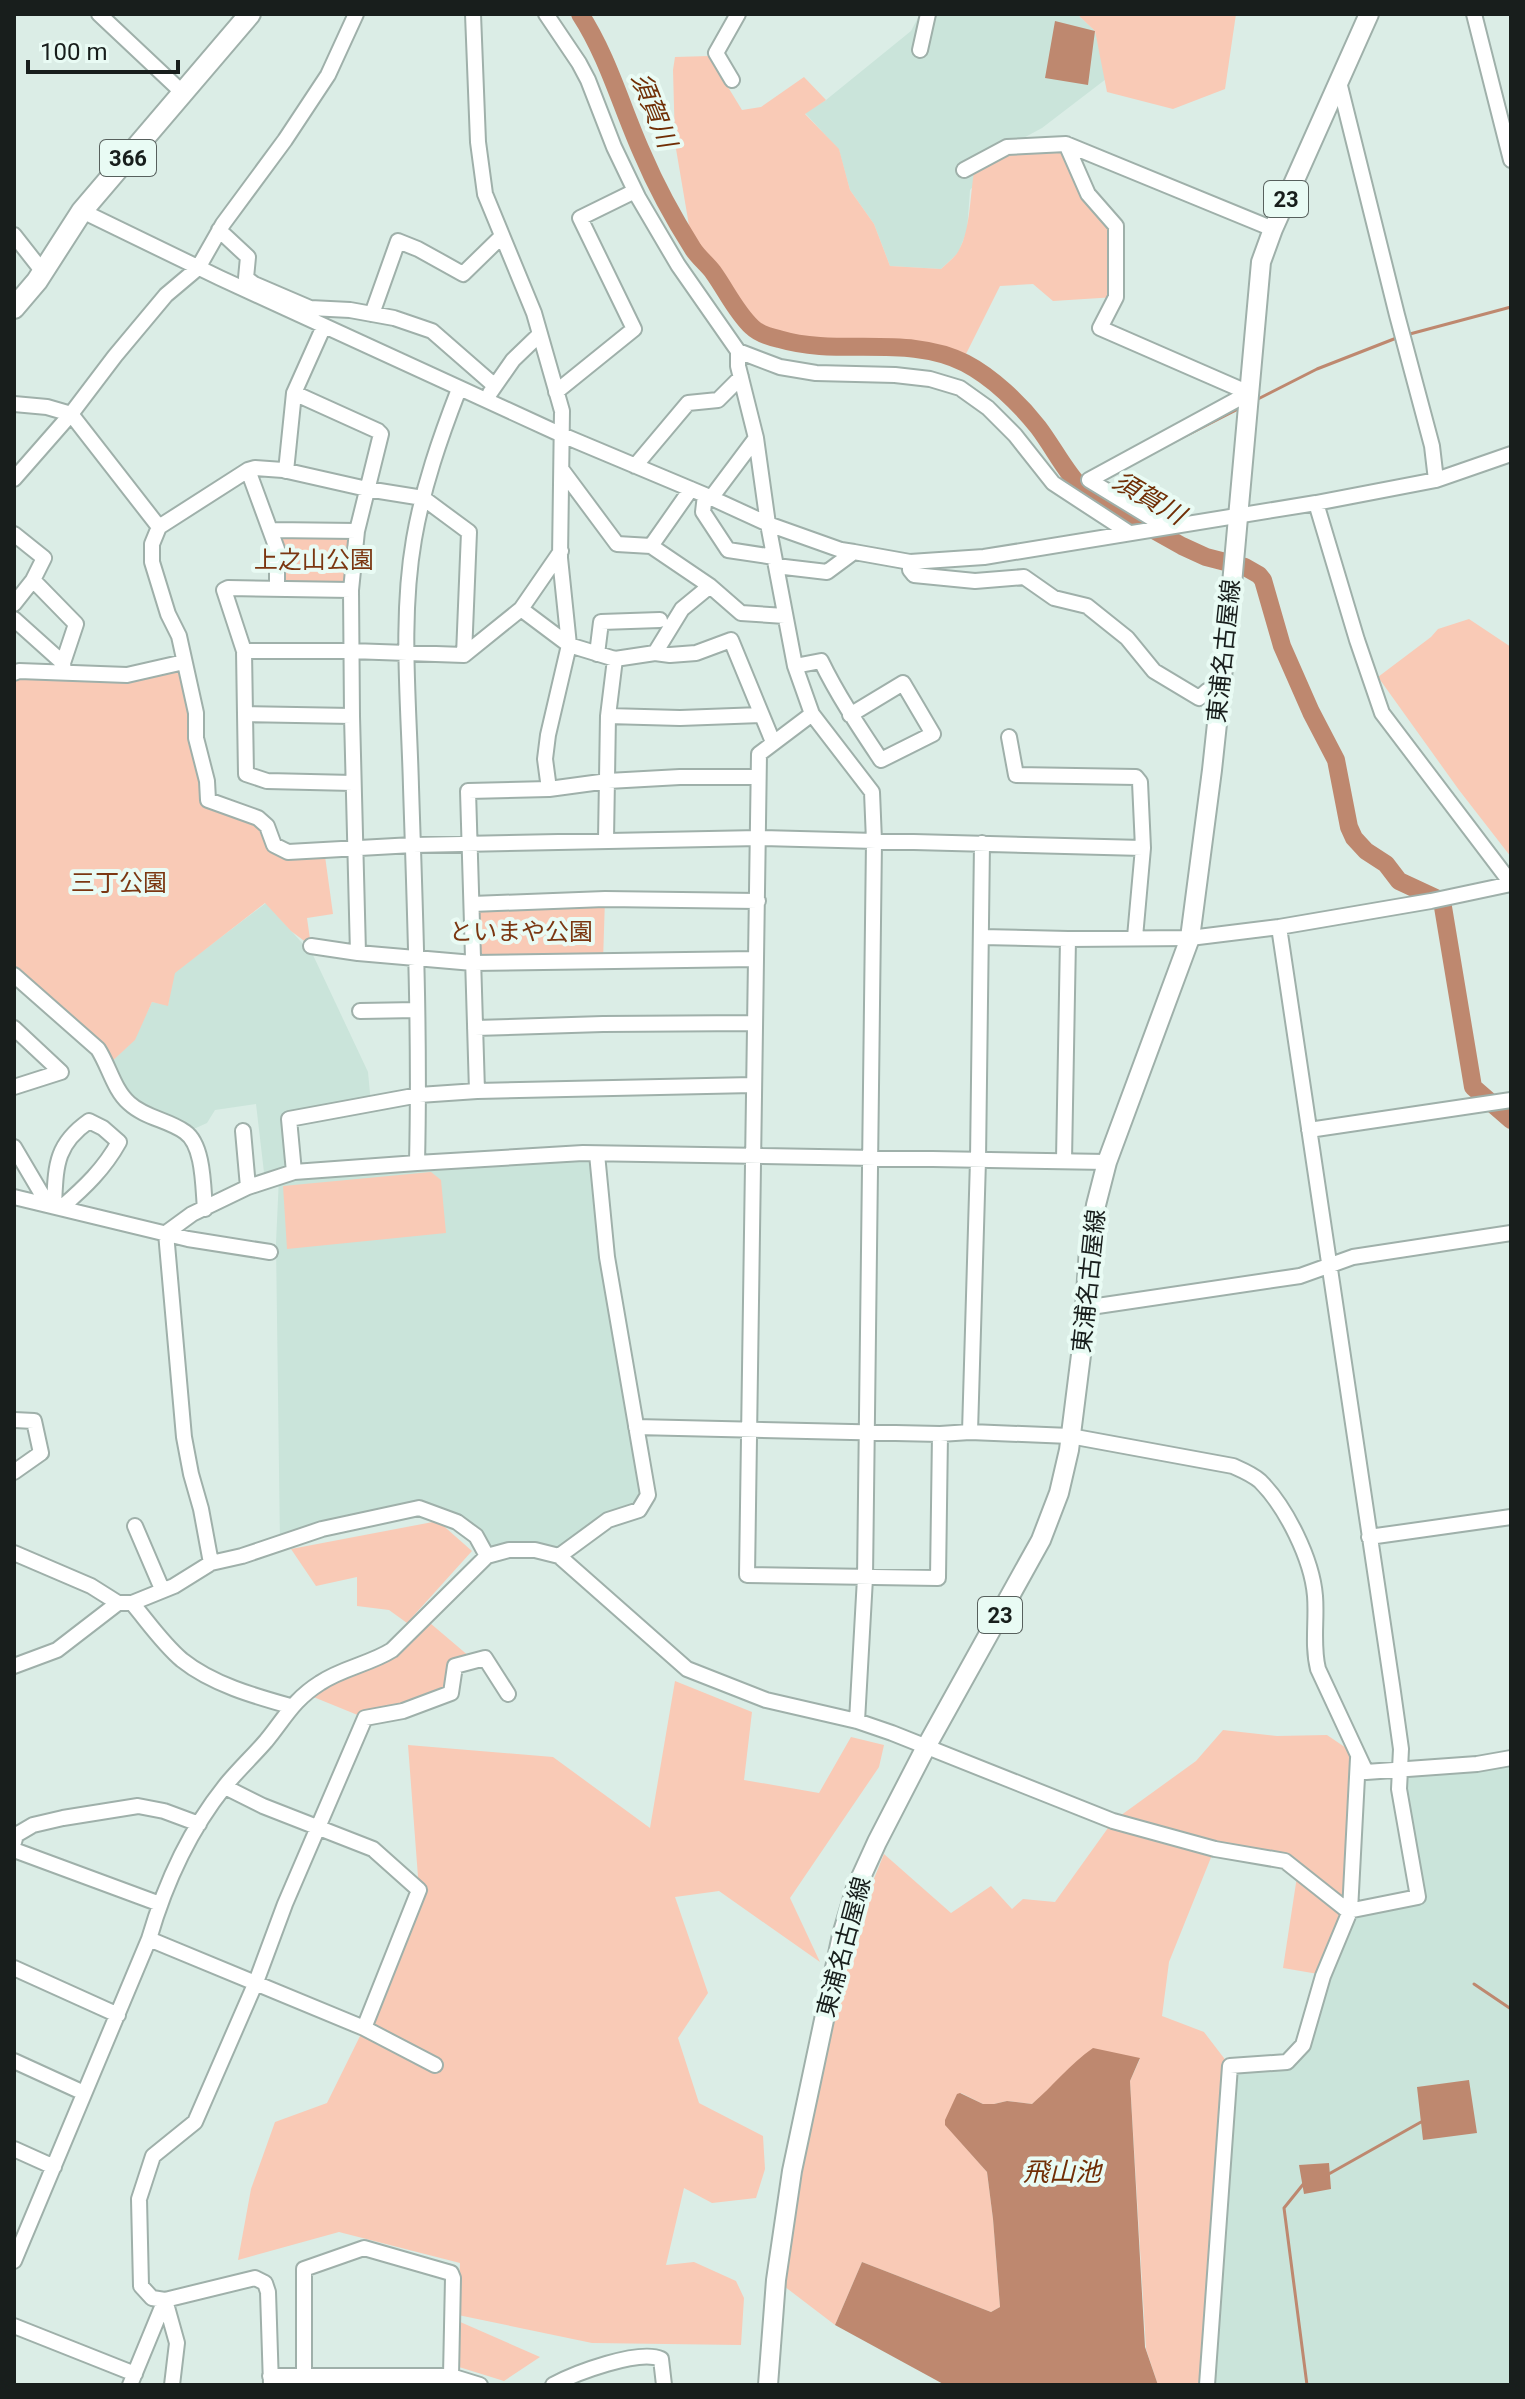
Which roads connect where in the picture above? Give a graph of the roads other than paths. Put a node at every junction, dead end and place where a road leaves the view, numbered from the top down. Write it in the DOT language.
graph roads {
  1 [pos="99,14"];
  2 [pos="356,14"];
  3 [pos="473,14"];
  4 [pos="546,14"];
  5 [pos="738,14"];
  6 [pos="928,14"];
  7 [pos="1369,14"];
  8 [pos="1474,14"];
  9 [pos="248,15"];
  10 [pos="920,50"];
  11 [pos="732,80"];
  12 [pos="1339,82"];
  13 [pos="184,94"];
  14 [pos="1066,144"];
  15 [pos="1511,160"];
  16 [pos="964,170"];
  17 [pos="635,191"];
  18 [pos="82,211"];
  19 [pos="1273,229"];
  20 [pos="219,230"];
  21 [pos="14,235"];
  22 [pos="502,236"];
  23 [pos="198,268"];
  24 [pos="43,272"];
  25 [pos="14,308"];
  26 [pos="372,314"];
  27 [pos="324,326"];
  28 [pos="540,334"];
  29 [pos="738,351"];
  30 [pos="741,377"];
  31 [pos="495,386"];
  32 [pos="459,389"];
  33 [pos="556,392"];
  34 [pos="294,393"];
  35 [pos="485,400"];
  36 [pos="1248,400"];
  37 [pos="14,404"];
  38 [pos="71,414"];
  39 [pos="562,435"];
  40 [pos="756,438"];
  41 [pos="1511,454"];
  42 [pos="635,466"];
  43 [pos="248,470"];
  44 [pos="562,470"];
  45 [pos="286,471"];
  46 [pos="14,479"];
  47 [pos="1436,480"];
  48 [pos="367,489"];
  49 [pos="702,494"];
  50 [pos="423,498"];
  51 [pos="1316,503"];
  52 [pos="1238,515"];
  53 [pos="768,524"];
  54 [pos="159,527"];
  55 [pos="1166,527"];
  56 [pos="271,530"];
  57 [pos="357,531"];
  58 [pos="1129,532"];
  59 [pos="14,534"];
  60 [pos="651,546"];
  61 [pos="561,551"];
  62 [pos="854,552"];
  63 [pos="775,562"];
  64 [pos="910,562"];
  65 [pos="33,580"];
  66 [pos="710,586"];
  67 [pos="277,588"];
  68 [pos="351,590"];
  69 [pos="14,604"];
  70 [pos="521,609"];
  71 [pos="785,616"];
  72 [pos="14,619"];
  73 [pos="660,620"];
  74 [pos="569,645"];
  75 [pos="244,651"];
  76 [pos="351,651"];
  77 [pos="655,653"];
  78 [pos="597,654"];
  79 [pos="407,655"];
  80 [pos="464,655"];
  81 [pos="615,659"];
  82 [pos="184,662"];
  83 [pos="795,666"];
  84 [pos="63,668"];
  85 [pos="14,673"];
  86 [pos="1220,686"];
  87 [pos="245,714"];
  88 [pos="812,714"];
  89 [pos="761,715"];
  90 [pos="850,715"];
  91 [pos="352,716"];
  92 [pos="608,716"];
  93 [pos="1009,737"];
  94 [pos="773,742"];
  95 [pos="758,777"];
  96 [pos="608,781"];
  97 [pos="353,783"];
  98 [pos="549,789"];
  99 [pos="759,838"];
  100 [pos="606,840"];
  101 [pos="874,841"];
  102 [pos="470,843"];
  103 [pos="982,843"];
  104 [pos="413,845"];
  105 [pos="355,847"];
  106 [pos="1143,848"];
  107 [pos="1511,884"];
  108 [pos="758,901"];
  109 [pos="472,904"];
  110 [pos="1279,927"];
  111 [pos="981,937"];
  112 [pos="1135,937"];
  113 [pos="1190,938"];
  114 [pos="1068,939"];
  115 [pos="311,946"];
  116 [pos="358,953"];
  117 [pos="417,958"];
  118 [pos="756,959"];
  119 [pos="473,963"];
  120 [pos="17,980"];
  121 [pos="417,1010"];
  122 [pos="360,1011"];
  123 [pos="755,1023"];
  124 [pos="14,1028"];
  125 [pos="475,1028"];
  126 [pos="753,1085"];
  127 [pos="14,1087"];
  128 [pos="477,1091"];
  129 [pos="419,1095"];
  130 [pos="1511,1100"];
  131 [pos="1309,1130"];
  132 [pos="243,1131"];
  133 [pos="14,1147"];
  134 [pos="597,1154"];
  135 [pos="753,1157"];
  136 [pos="869,1158"];
  137 [pos="978,1160"];
  138 [pos="1064,1160"];
  139 [pos="1107,1162"];
  140 [pos="417,1163"];
  141 [pos="294,1172"];
  142 [pos="248,1187"];
  143 [pos="14,1197"];
  144 [pos="55,1205"];
  145 [pos="205,1209"];
  146 [pos="166,1233"];
  147 [pos="1511,1233"];
  148 [pos="270,1252"];
  149 [pos="1330,1266"];
  150 [pos="1084,1308"];
  151 [pos="14,1420"];
  152 [pos="636,1427"];
  153 [pos="751,1428"];
  154 [pos="865,1431"];
  155 [pos="970,1432"];
  156 [pos="940,1434"];
  157 [pos="1070,1436"];
  158 [pos="14,1472"];
  159 [pos="1511,1517"];
  160 [pos="135,1526"];
  161 [pos="1369,1537"];
  162 [pos="14,1553"];
  163 [pos="487,1556"];
  164 [pos="559,1556"];
  165 [pos="211,1563"];
  166 [pos="865,1578"];
  167 [pos="162,1589"];
  168 [pos="125,1603"];
  169 [pos="14,1666"];
  170 [pos="508,1694"];
  171 [pos="290,1706"];
  172 [pos="857,1721"];
  173 [pos="926,1747"];
  174 [pos="1358,1756"];
  175 [pos="1511,1758"];
  176 [pos="1401,1769"];
  177 [pos="225,1787"];
  178 [pos="199,1824"];
  179 [pos="318,1828"];
  180 [pos="14,1842"];
  181 [pos="14,1850"];
  182 [pos="160,1904"];
  183 [pos="1350,1911"];
  184 [pos="149,1939"];
  185 [pos="14,1968"];
  186 [pos="256,1982"];
  187 [pos="118,2015"];
  188 [pos="364,2028"];
  189 [pos="14,2061"];
  190 [pos="435,2065"];
  191 [pos="84,2093"];
  192 [pos="14,2149"];
  193 [pos="54,2167"];
  194 [pos="14,2261"];
  195 [pos="165,2300"];
  196 [pos="14,2326"];
  197 [pos="451,2376"];
  198 [pos="304,2377"];
  199 [pos="132,2380"];
  200 [pos="270,2380"];
  201 [pos="172,2385"];
  202 [pos="480,2385"];
  203 [pos="553,2385"];
  204 [pos="664,2385"];
  205 [pos="768,2385"];
  206 [pos="1207,2385"];
  1 -- 13 [label="street"];
  2 -- 20 [label="street"];
  3 -- 22 [label="street"];
  4 -- 17 [label="street"];
  5 -- 11 [label="street"];
  6 -- 10 [label="street"];
  7 -- 12 [label="main road, 東浦名古屋線 / 23"];
  8 -- 15 [label="street"];
  9 -- 13 [label="highway, 366"];
  12 -- 19 [label="main road, 東浦名古屋線 / 23"];
  12 -- 47 [label="street"];
  13 -- 18 [label="highway, 366"];
  14 -- 16 [label="street"];
  14 -- 19 [label="street"];
  14 -- 36 [label="street"];
  17 -- 29 [label="street"];
  17 -- 33 [label="street"];
  18 -- 23 [label="street"];
  18 -- 24 [label="highway, 366"];
  19 -- 36 [label="main road, 東浦名古屋線 / 23"];
  20 -- 23 [label="street"];
  20 -- 26 [label="street"];
  21 -- 24 [label="street"];
  22 -- 26 [label="street"];
  22 -- 28 [label="street"];
  23 -- 27 [label="street"];
  23 -- 38 [label="street"];
  24 -- 25 [label="highway, 366"];
  26 -- 31 [label="street"];
  27 -- 32 [label="street"];
  27 -- 34 [label="street"];
  28 -- 31 [label="street"];
  28 -- 33 [label="street"];
  29 -- 30 [label="street"];
  29 -- 58 [label="street"];
  30 -- 40 [label="street"];
  30 -- 42 [label="street"];
  31 -- 35 [label="street"];
  32 -- 35 [label="street"];
  32 -- 50 [label="street"];
  33 -- 39 [label="street"];
  34 -- 45 [label="street"];
  34 -- 48 [label="street"];
  35 -- 39 [label="street"];
  36 -- 52 [label="main road, 東浦名古屋線 / 23"];
  36 -- 55 [label="street"];
  37 -- 38 [label="street"];
  38 -- 46 [label="street"];
  38 -- 54 [label="street"];
  39 -- 42 [label="street"];
  39 -- 44 [label="street"];
  40 -- 49 [label="street"];
  40 -- 53 [label="street"];
  41 -- 47 [label="street"];
  42 -- 49 [label="street"];
  43 -- 45 [label="street"];
  43 -- 54 [label="street"];
  43 -- 56 [label="street"];
  44 -- 60 [label="street"];
  44 -- 61 [label="street"];
  45 -- 48 [label="street"];
  47 -- 51 [label="street"];
  48 -- 50 [label="street"];
  48 -- 57 [label="street"];
  49 -- 53 [label="street"];
  49 -- 60 [label="street"];
  49 -- 63 [label="street"];
  50 -- 79 [label="street"];
  50 -- 80 [label="street"];
  51 -- 52 [label="street"];
  51 -- 107 [label="street"];
  52 -- 55 [label="street"];
  52 -- 86 [label="main road, 東浦名古屋線 / 23"];
  53 -- 62 [label="street"];
  53 -- 63 [label="street"];
  54 -- 82 [label="street"];
  55 -- 58 [label="street"];
  56 -- 57 [label="street"];
  56 -- 67 [label="street"];
  57 -- 68 [label="street"];
  58 -- 64 [label="street"];
  59 -- 65 [label="street"];
  60 -- 66 [label="street"];
  61 -- 70 [label="street"];
  61 -- 74 [label="street"];
  62 -- 63 [label="street"];
  62 -- 64 [label="street"];
  63 -- 71 [label="street"];
  64 -- 86 [label="street"];
  65 -- 69 [label="street"];
  65 -- 84 [label="street"];
  66 -- 71 [label="street"];
  66 -- 77 [label="street"];
  67 -- 68 [label="street"];
  67 -- 75 [label="street"];
  68 -- 76 [label="street"];
  70 -- 74 [label="street"];
  70 -- 80 [label="street"];
  71 -- 83 [label="street"];
  72 -- 84 [label="street"];
  73 -- 78 [label="street"];
  74 -- 78 [label="street"];
  74 -- 98 [label="street"];
  75 -- 76 [label="street"];
  75 -- 87 [label="street"];
  76 -- 79 [label="street"];
  76 -- 91 [label="street"];
  77 -- 81 [label="street"];
  77 -- 89 [label="street"];
  78 -- 81 [label="street"];
  79 -- 80 [label="street"];
  79 -- 104 [label="street"];
  81 -- 92 [label="street"];
  82 -- 84 [label="street"];
  82 -- 105 [label="street"];
  83 -- 88 [label="street"];
  83 -- 90 [label="street"];
  84 -- 85 [label="street"];
  86 -- 113 [label="main road, 東浦名古屋線 / 23"];
  87 -- 91 [label="street"];
  87 -- 97 [label="street"];
  88 -- 94 [label="street"];
  88 -- 101 [label="street"];
  89 -- 92 [label="street"];
  89 -- 94 [label="street"];
  90 -- 90 [label="street"];
  91 -- 97 [label="street"];
  92 -- 96 [label="street"];
  93 -- 106 [label="street"];
  94 -- 95 [label="street"];
  95 -- 96 [label="street"];
  95 -- 99 [label="street"];
  96 -- 98 [label="street"];
  96 -- 100 [label="street"];
  97 -- 105 [label="street"];
  98 -- 102 [label="street"];
  99 -- 100 [label="street"];
  99 -- 101 [label="street"];
  99 -- 108 [label="street"];
  100 -- 102 [label="street"];
  101 -- 103 [label="street"];
  101 -- 136 [label="street"];
  102 -- 104 [label="street"];
  102 -- 109 [label="street"];
  103 -- 106 [label="street"];
  103 -- 111 [label="street"];
  104 -- 105 [label="street"];
  104 -- 117 [label="street"];
  105 -- 116 [label="street"];
  106 -- 112 [label="street"];
  107 -- 110 [label="street"];
  108 -- 109 [label="street"];
  108 -- 118 [label="street"];
  109 -- 119 [label="street"];
  110 -- 113 [label="street"];
  110 -- 131 [label="street"];
  111 -- 114 [label="street"];
  111 -- 137 [label="street"];
  112 -- 113 [label="street"];
  112 -- 114 [label="street"];
  113 -- 139 [label="main road, 東浦名古屋線 / 23"];
  114 -- 138 [label="street"];
  115 -- 116 [label="street"];
  116 -- 117 [label="street"];
  117 -- 119 [label="street"];
  117 -- 121 [label="street"];
  118 -- 119 [label="street"];
  118 -- 123 [label="street"];
  119 -- 125 [label="street"];
  120 -- 145 [label="street"];
  121 -- 122 [label="street"];
  121 -- 129 [label="street"];
  123 -- 125 [label="street"];
  123 -- 126 [label="street"];
  124 -- 127 [label="street"];
  125 -- 128 [label="street"];
  126 -- 128 [label="street"];
  126 -- 135 [label="street"];
  128 -- 129 [label="street"];
  129 -- 140 [label="street"];
  129 -- 141 [label="street"];
  130 -- 131 [label="street"];
  131 -- 149 [label="street"];
  132 -- 142 [label="street"];
  133 -- 144 [label="street"];
  134 -- 135 [label="street"];
  134 -- 140 [label="street"];
  134 -- 152 [label="street"];
  135 -- 136 [label="street"];
  135 -- 153 [label="street"];
  136 -- 137 [label="street"];
  136 -- 154 [label="street"];
  137 -- 138 [label="street"];
  137 -- 155 [label="street"];
  138 -- 139 [label="street"];
  139 -- 150 [label="main road, 東浦名古屋線 / 23"];
  140 -- 141 [label="street"];
  141 -- 142 [label="street"];
  142 -- 145 [label="street"];
  143 -- 144 [label="street"];
  144 -- 144 [label="street"];
  144 -- 146 [label="street"];
  145 -- 146 [label="street"];
  146 -- 148 [label="street"];
  146 -- 165 [label="street"];
  147 -- 149 [label="street"];
  149 -- 150 [label="street"];
  149 -- 161 [label="street"];
  150 -- 157 [label="main road, 東浦名古屋線 / 23"];
  151 -- 158 [label="street"];
  152 -- 153 [label="street"];
  152 -- 164 [label="street"];
  153 -- 154 [label="street"];
  153 -- 166 [label="street"];
  154 -- 156 [label="street"];
  154 -- 166 [label="street"];
  155 -- 156 [label="street"];
  155 -- 157 [label="street"];
  156 -- 166 [label="street"];
  157 -- 173 [label="main road, 東浦名古屋線 / 23"];
  157 -- 174 [label="street"];
  159 -- 161 [label="street"];
  160 -- 167 [label="street"];
  161 -- 176 [label="street"];
  162 -- 168 [label="street"];
  163 -- 164 [label="street"];
  163 -- 165 [label="street"];
  163 -- 171 [label="street"];
  164 -- 172 [label="street"];
  165 -- 167 [label="street"];
  166 -- 172 [label="street"];
  167 -- 168 [label="street"];
  168 -- 169 [label="street"];
  168 -- 171 [label="street"];
  170 -- 179 [label="street"];
  171 -- 177 [label="street"];
  172 -- 173 [label="street"];
  173 -- 183 [label="street"];
  173 -- 205 [label="main road, 東浦名古屋線 / 23"];
  174 -- 176 [label="street"];
  174 -- 183 [label="street"];
  175 -- 176 [label="street"];
  176 -- 183 [label="street"];
  177 -- 178 [label="street"];
  177 -- 179 [label="street"];
  178 -- 180 [label="street"];
  178 -- 182 [label="street"];
  179 -- 186 [label="street"];
  179 -- 188 [label="street"];
  181 -- 182 [label="street"];
  182 -- 184 [label="street"];
  183 -- 206 [label="street"];
  184 -- 186 [label="street"];
  184 -- 187 [label="street"];
  185 -- 187 [label="street"];
  186 -- 188 [label="street"];
  186 -- 195 [label="street"];
  187 -- 191 [label="street"];
  188 -- 190 [label="street"];
  189 -- 191 [label="street"];
  191 -- 193 [label="street"];
  192 -- 193 [label="street"];
  193 -- 194 [label="street"];
  195 -- 199 [label="street"];
  195 -- 200 [label="street"];
  195 -- 201 [label="street"];
  196 -- 199 [label="street"];
  197 -- 198 [label="street"];
  197 -- 198 [label="street"];
  197 -- 202 [label="street"];
  198 -- 200 [label="street"];
  203 -- 204 [label="street"];
}
